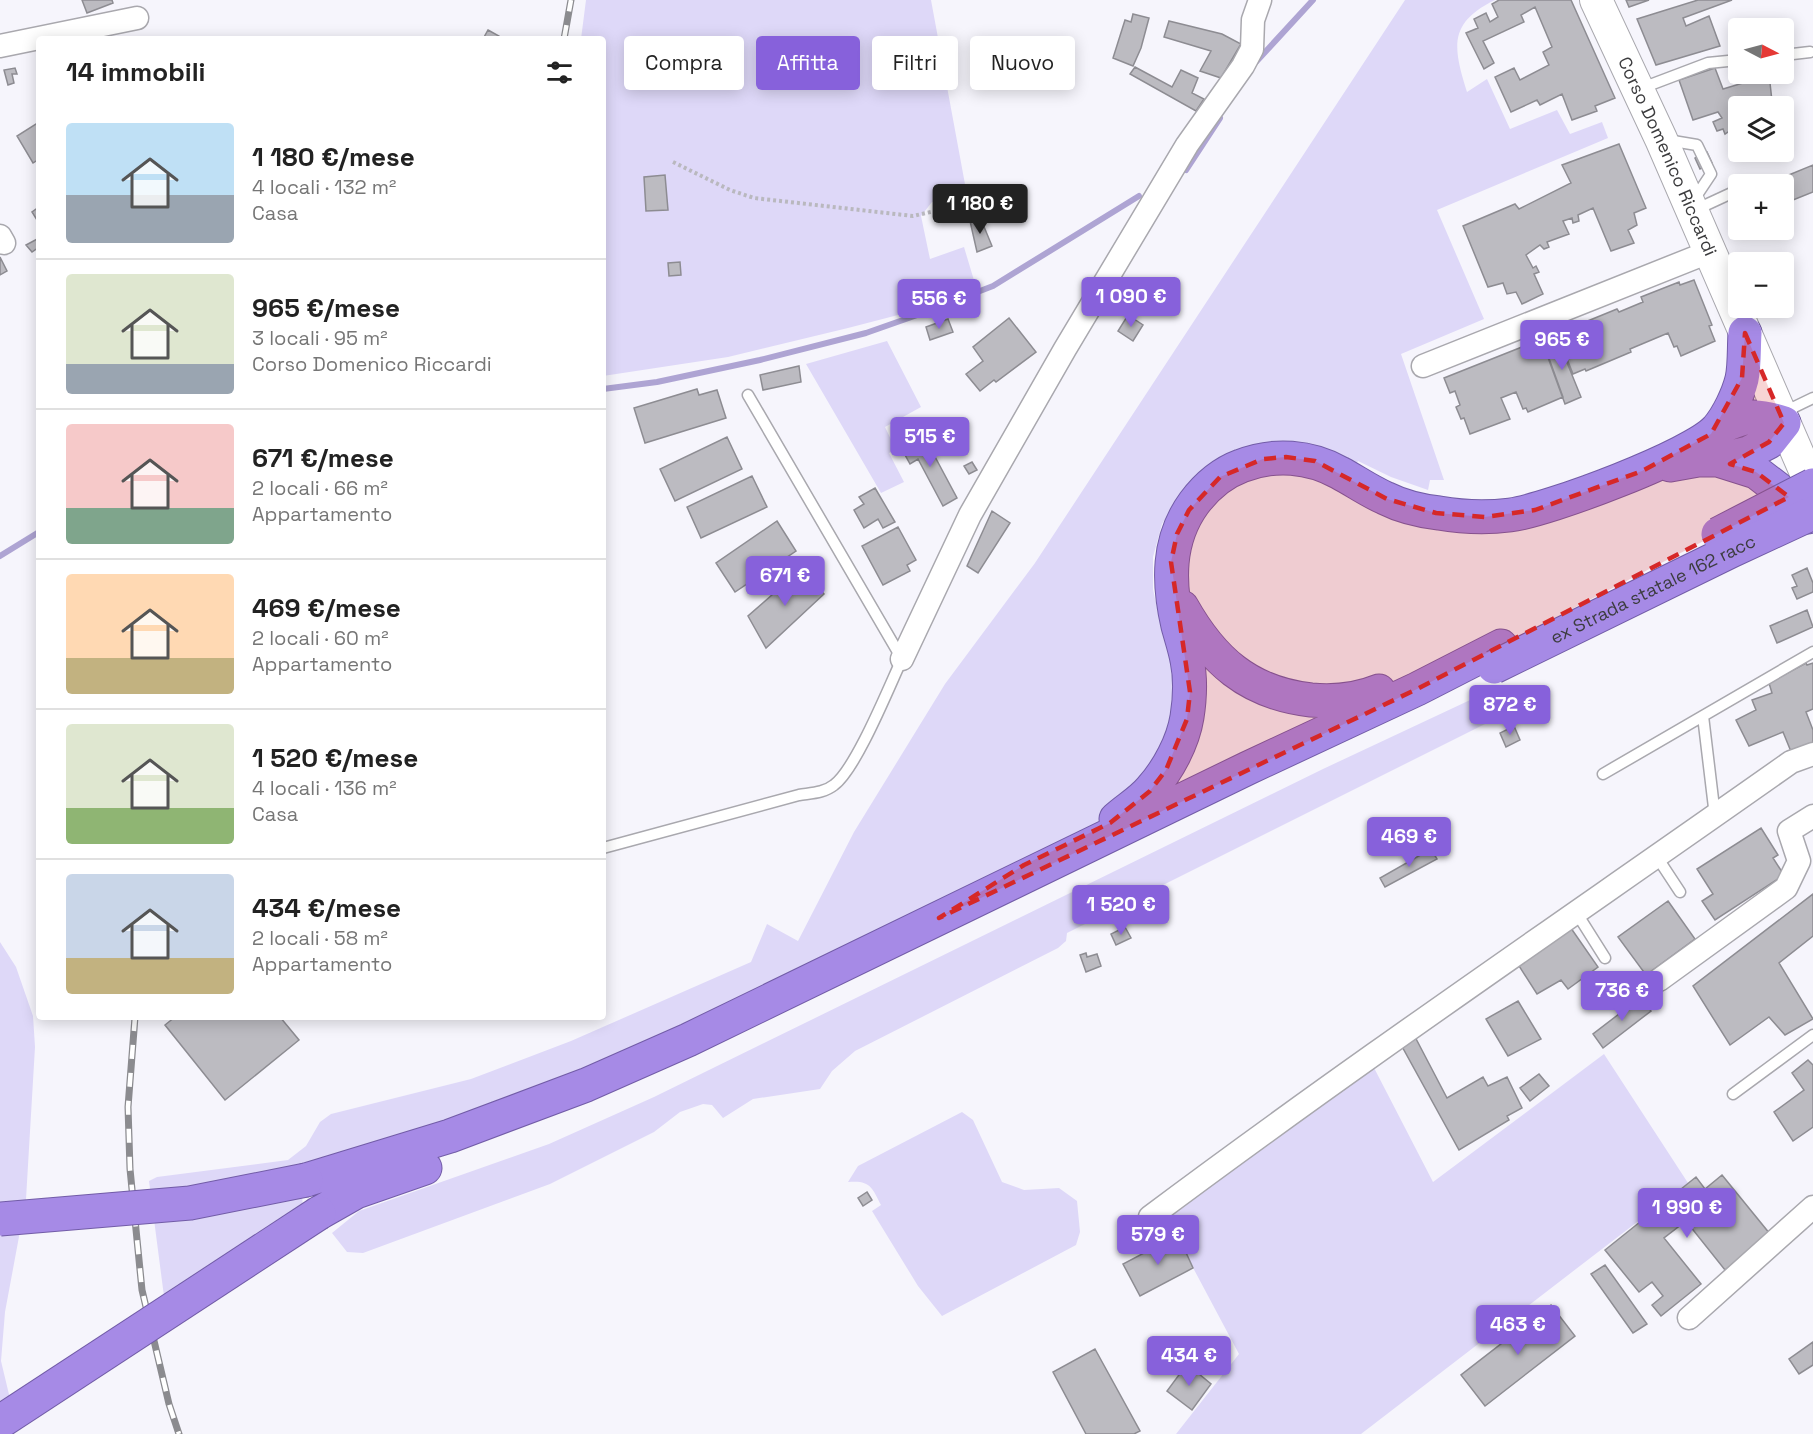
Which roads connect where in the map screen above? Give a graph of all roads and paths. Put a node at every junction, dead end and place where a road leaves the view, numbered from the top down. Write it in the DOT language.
graph roads {
  1 [pos="1260,0"];
  2 [pos="1596,0"];
  3 [pos="137,18"];
  4 [pos="49,36"];
  5 [pos="36,39"];
  6 [pos="0,46"];
  7 [pos="1810,52"];
  8 [pos="1794,54"];
  9 [pos="1728,61"];
  10 [pos="1638,90"];
  11 [pos="673,162"];
  12 [pos="1728,194"];
  13 [pos="1691,209"];
  14 [pos="963,211"];
  15 [pos="1709,252"];
  16 [pos="1745,333"];
  17 [pos="1423,366"];
  18 [pos="748,395"];
  19 [pos="1813,398"];
  20 [pos="1782,418"];
  21 [pos="1718,428"];
  22 [pos="1718,460"];
  23 [pos="1642,471"];
  24 [pos="1813,487"];
  25 [pos="1813,513"];
  26 [pos="1813,523"];
  27 [pos="1173,589"];
  28 [pos="1492,651"];
  29 [pos="1813,652"];
  30 [pos="902,659"];
  31 [pos="1703,716"];
  32 [pos="1813,754"];
  33 [pos="1603,774"];
  34 [pos="1715,816"];
  35 [pos="1813,816"];
  36 [pos="606,847"];
  37 [pos="1657,857"];
  38 [pos="1680,892"];
  39 [pos="1576,912"];
  40 [pos="939,918"];
  41 [pos="1605,958"];
  42 [pos="1659,980"];
  43 [pos="1813,1035"];
  44 [pos="1733,1094"];
  45 [pos="1813,1207"];
  46 [pos="1150,1217"];
  47 [pos="0,1220"];
  48 [pos="1689,1318"];
  49 [pos="0,1422"];
  1 -- 30 [label="street"];
  2 -- 10 [label="main road, Corso Domenico Riccardi"];
  3 -- 4 [label="street"];
  5 -- 6 [label="street"];
  7 -- 8 [label="lane"];
  9 -- 10 [label="lane"];
  10 -- 13 [label="main road, Corso Domenico Riccardi"];
  11 -- 14 [label="path"];
  12 -- 13 [label="lane"];
  13 -- 15 [label="main road, Corso Domenico Riccardi"];
  15 -- 16 [label="main road, Corso Domenico Riccardi"];
  15 -- 17 [label="street"];
  16 -- 20 [label="main road, Corso Domenico Riccardi"];
  16 -- 21 [label="highway"];
  18 -- 30 [label="lane"];
  19 -- 20 [label="lane"];
  20 -- 21 [label="highway"];
  20 -- 22 [label="highway"];
  20 -- 24 [label="main road, Corso Domenico Riccardi"];
  21 -- 23 [label="highway"];
  22 -- 23 [label="highway"];
  22 -- 26 [label="highway"];
  23 -- 27 [label="highway"];
  24 -- 28 [label="highway, ex Strada statale 162 racc, bridge"];
  25 -- 28 [label="highway, ex Strada statale 162 racc, bridge"];
  27 -- 28 [label="highway"];
  27 -- 40 [label="highway"];
  28 -- 40 [label="highway"];
  28 -- 49 [label="highway, bridge"];
  29 -- 31 [label="lane"];
  30 -- 36 [label="lane"];
  31 -- 33 [label="lane"];
  31 -- 34 [label="lane"];
  32 -- 34 [label="street"];
  34 -- 37 [label="street"];
  35 -- 42 [label="street"];
  37 -- 38 [label="lane"];
  37 -- 39 [label="street"];
  39 -- 41 [label="lane"];
  39 -- 46 [label="street"];
  40 -- 47 [label="highway, bridge"];
  43 -- 44 [label="lane"];
  45 -- 48 [label="street"];
}
